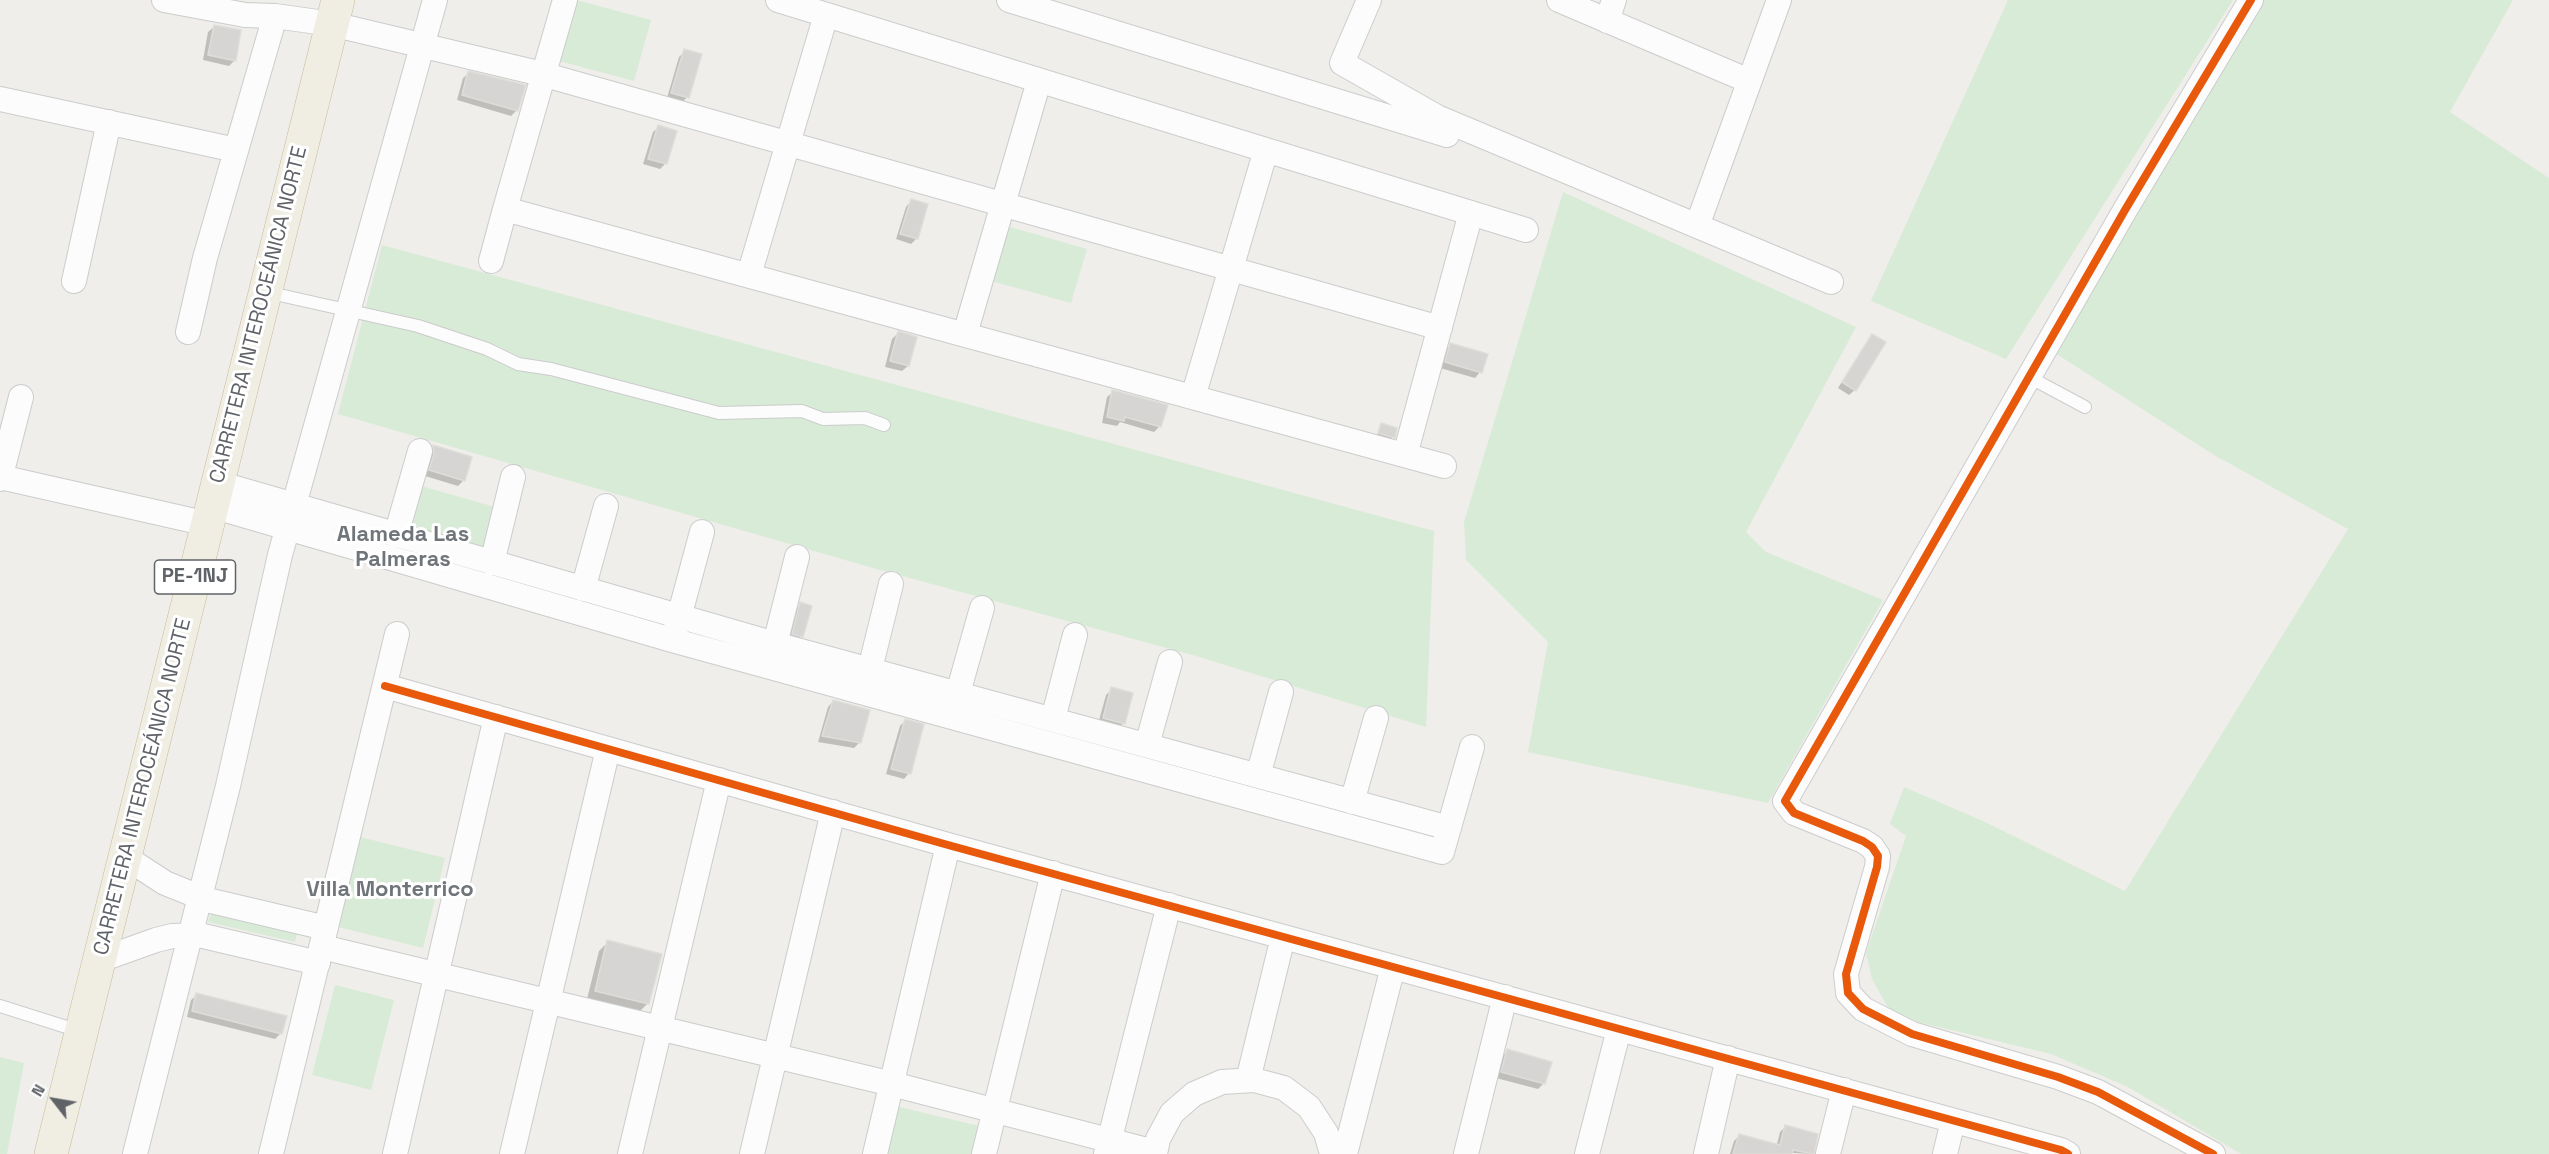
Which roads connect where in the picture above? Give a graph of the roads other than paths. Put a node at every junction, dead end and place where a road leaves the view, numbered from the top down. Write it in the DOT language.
graph roads {
  1 [pos="164,0"];
  2 [pos="435,0"];
  3 [pos="565,0"];
  4 [pos="778,0"];
  5 [pos="1009,0"];
  6 [pos="1370,0"];
  7 [pos="1558,0"];
  8 [pos="1779,0"];
  9 [pos="2251,0"];
  10 [pos="1611,11"];
  11 [pos="335,12"];
  12 [pos="826,15"];
  13 [pos="274,16"];
  14 [pos="423,46"];
  15 [pos="543,75"];
  16 [pos="1039,81"];
  17 [pos="1749,81"];
  18 [pos="0,99"];
  19 [pos="109,122"];
  20 [pos="788,144"];
  21 [pos="236,150"];
  22 [pos="1266,150"];
  23 [pos="1559,168"];
  24 [pos="1003,205"];
  25 [pos="505,209"];
  26 [pos="1471,213"];
  27 [pos="1697,226"];
  28 [pos="1526,230"];
  29 [pos="491,261"];
  30 [pos="1231,269"];
  31 [pos="748,275"];
  32 [pos="74,281"];
  33 [pos="1831,282"];
  34 [pos="265,291"];
  35 [pos="346,311"];
  36 [pos="1440,328"];
  37 [pos="188,332"];
  38 [pos="965,334"];
  39 [pos="2029,377"];
  40 [pos="21,397"];
  41 [pos="1193,397"];
  42 [pos="2085,407"];
  43 [pos="884,425"];
  44 [pos="420,451"];
  45 [pos="1405,455"];
  46 [pos="1444,466"];
  47 [pos="513,477"];
  48 [pos="0,478"];
  49 [pos="212,505"];
  50 [pos="606,506"];
  51 [pos="290,517"];
  52 [pos="702,532"];
  53 [pos="396,536"];
  54 [pos="797,557"];
  55 [pos="492,563"];
  56 [pos="891,584"];
  57 [pos="583,589"];
  58 [pos="982,608"];
  59 [pos="680,617"];
  60 [pos="397,634"];
  61 [pos="1075,635"];
  62 [pos="672,640"];
  63 [pos="775,644"];
  64 [pos="1170,662"];
  65 [pos="870,669"];
  66 [pos="385,686"];
  67 [pos="1281,692"];
  68 [pos="864,693"];
  69 [pos="958,693"];
  70 [pos="496,717"];
  71 [pos="1376,718"];
  72 [pos="1053,719"];
  73 [pos="1147,745"];
  74 [pos="1472,747"];
  75 [pos="608,749"];
  76 [pos="1258,776"];
  77 [pos="719,780"];
  78 [pos="1352,802"];
  79 [pos="833,812"];
  80 [pos="1449,828"];
  81 [pos="948,845"];
  82 [pos="125,857"];
  83 [pos="1053,873"];
  84 [pos="199,897"];
  85 [pos="1168,905"];
  86 [pos="189,935"];
  87 [pos="1283,937"];
  88 [pos="322,946"];
  89 [pos="100,960"];
  90 [pos="1393,966"];
  91 [pos="436,974"];
  92 [pos="1505,998"];
  93 [pos="548,1001"];
  94 [pos="0,1006"];
  95 [pos="660,1028"];
  96 [pos="1619,1029"];
  97 [pos="80,1032"];
  98 [pos="775,1056"];
  99 [pos="1728,1059"];
  100 [pos="1248,1080"];
  101 [pos="892,1084"];
  102 [pos="1844,1090"];
  103 [pos="995,1111"];
  104 [pos="1953,1121"];
  105 [pos="1107,1148"];
  106 [pos="1158,1153"];
  107 [pos="51,1154"];
  108 [pos="135,1154"];
  109 [pos="271,1154"];
  110 [pos="395,1154"];
  111 [pos="512,1154"];
  112 [pos="630,1154"];
  113 [pos="752,1154"];
  114 [pos="875,1154"];
  115 [pos="984,1154"];
  116 [pos="1332,1154"];
  117 [pos="1345,1154"];
  118 [pos="1466,1154"];
  119 [pos="1587,1154"];
  120 [pos="1706,1154"];
  121 [pos="1828,1154"];
  122 [pos="1945,1154"];
  123 [pos="2068,1154"];
  124 [pos="2212,1154"];
  1 -- 13 [label="street"];
  2 -- 14 [label="street"];
  3 -- 15 [label="street"];
  4 -- 12 [label="street"];
  5 -- 23 [label="street"];
  6 -- 23 [label="street"];
  7 -- 10 [label="street"];
  8 -- 17 [label="street"];
  9 -- 39 [label="street"];
  10 -- 17 [label="street"];
  11 -- 13 [label="street"];
  11 -- 14 [label="street"];
  11 -- 34 [label="highway, CARRETERA INTEROCEÁNICA NORTE / PE-1NJ"];
  12 -- 16 [label="street"];
  12 -- 20 [label="street"];
  13 -- 21 [label="street"];
  14 -- 15 [label="street"];
  14 -- 35 [label="street"];
  15 -- 20 [label="street"];
  15 -- 25 [label="street"];
  16 -- 22 [label="street"];
  16 -- 24 [label="street"];
  17 -- 27 [label="street"];
  18 -- 19 [label="street"];
  19 -- 21 [label="street"];
  19 -- 32 [label="street"];
  20 -- 24 [label="street"];
  20 -- 31 [label="street"];
  21 -- 37 [label="street"];
  22 -- 26 [label="street"];
  22 -- 30 [label="street"];
  23 -- 27 [label="street"];
  24 -- 30 [label="street"];
  24 -- 38 [label="street"];
  25 -- 29 [label="street"];
  25 -- 31 [label="street"];
  26 -- 28 [label="street"];
  26 -- 36 [label="street"];
  27 -- 33 [label="street"];
  30 -- 36 [label="street"];
  30 -- 41 [label="street"];
  31 -- 38 [label="street"];
  34 -- 35 [label="lane"];
  34 -- 49 [label="highway, CARRETERA INTEROCEÁNICA NORTE / PE-1NJ"];
  35 -- 43 [label="lane"];
  35 -- 51 [label="street"];
  36 -- 45 [label="street"];
  38 -- 41 [label="street"];
  39 -- 42 [label="lane"];
  39 -- 124 [label="street"];
  40 -- 48 [label="street"];
  41 -- 45 [label="street"];
  44 -- 53 [label="street"];
  45 -- 46 [label="street"];
  47 -- 55 [label="street"];
  48 -- 49 [label="street"];
  49 -- 51 [label="street"];
  49 -- 82 [label="highway, CARRETERA INTEROCEÁNICA NORTE / PE-1NJ"];
  50 -- 57 [label="street"];
  51 -- 53 [label="street"];
  51 -- 62 [label="street"];
  51 -- 84 [label="street"];
  52 -- 59 [label="street"];
  53 -- 55 [label="street"];
  54 -- 63 [label="street"];
  55 -- 57 [label="street"];
  56 -- 65 [label="street"];
  57 -- 59 [label="street"];
  58 -- 69 [label="street"];
  59 -- 62 [label="street"];
  59 -- 63 [label="street"];
  60 -- 66 [label="street"];
  61 -- 72 [label="street"];
  62 -- 68 [label="street"];
  63 -- 65 [label="street"];
  64 -- 73 [label="street"];
  65 -- 68 [label="street"];
  65 -- 69 [label="street"];
  66 -- 70 [label="street"];
  66 -- 88 [label="street"];
  67 -- 76 [label="street"];
  68 -- 80 [label="street"];
  69 -- 72 [label="street"];
  70 -- 75 [label="street"];
  70 -- 91 [label="street"];
  71 -- 78 [label="street"];
  72 -- 73 [label="street"];
  73 -- 76 [label="street"];
  74 -- 80 [label="street"];
  75 -- 77 [label="street"];
  75 -- 93 [label="street"];
  76 -- 78 [label="street"];
  77 -- 79 [label="street"];
  77 -- 95 [label="street"];
  78 -- 80 [label="street"];
  79 -- 81 [label="street"];
  79 -- 98 [label="street"];
  81 -- 83 [label="street"];
  81 -- 101 [label="street"];
  82 -- 84 [label="street"];
  82 -- 89 [label="highway, CARRETERA INTEROCEÁNICA NORTE / PE-1NJ"];
  83 -- 85 [label="street"];
  83 -- 103 [label="street"];
  84 -- 86 [label="street"];
  84 -- 88 [label="street"];
  85 -- 87 [label="street"];
  85 -- 105 [label="street"];
  86 -- 88 [label="street"];
  86 -- 89 [label="street"];
  86 -- 108 [label="street"];
  87 -- 90 [label="street"];
  87 -- 100 [label="street"];
  88 -- 91 [label="street"];
  88 -- 109 [label="street"];
  89 -- 97 [label="highway, CARRETERA INTEROCEÁNICA NORTE / PE-1NJ"];
  90 -- 92 [label="street"];
  90 -- 117 [label="street"];
  91 -- 93 [label="street"];
  91 -- 110 [label="street"];
  92 -- 96 [label="street"];
  92 -- 118 [label="street"];
  93 -- 95 [label="street"];
  93 -- 111 [label="street"];
  94 -- 97 [label="lane"];
  95 -- 98 [label="street"];
  95 -- 112 [label="street"];
  96 -- 99 [label="street"];
  96 -- 119 [label="street"];
  97 -- 107 [label="highway, CARRETERA INTEROCEÁNICA NORTE / PE-1NJ"];
  98 -- 101 [label="street"];
  98 -- 113 [label="street"];
  99 -- 102 [label="street"];
  99 -- 120 [label="street"];
  100 -- 106 [label="street"];
  100 -- 116 [label="street"];
  101 -- 103 [label="street"];
  101 -- 114 [label="street"];
  102 -- 104 [label="street"];
  102 -- 121 [label="street"];
  103 -- 105 [label="street"];
  103 -- 115 [label="street"];
  104 -- 122 [label="street"];
  104 -- 123 [label="street"];
  105 -- 106 [label="street"];
}
